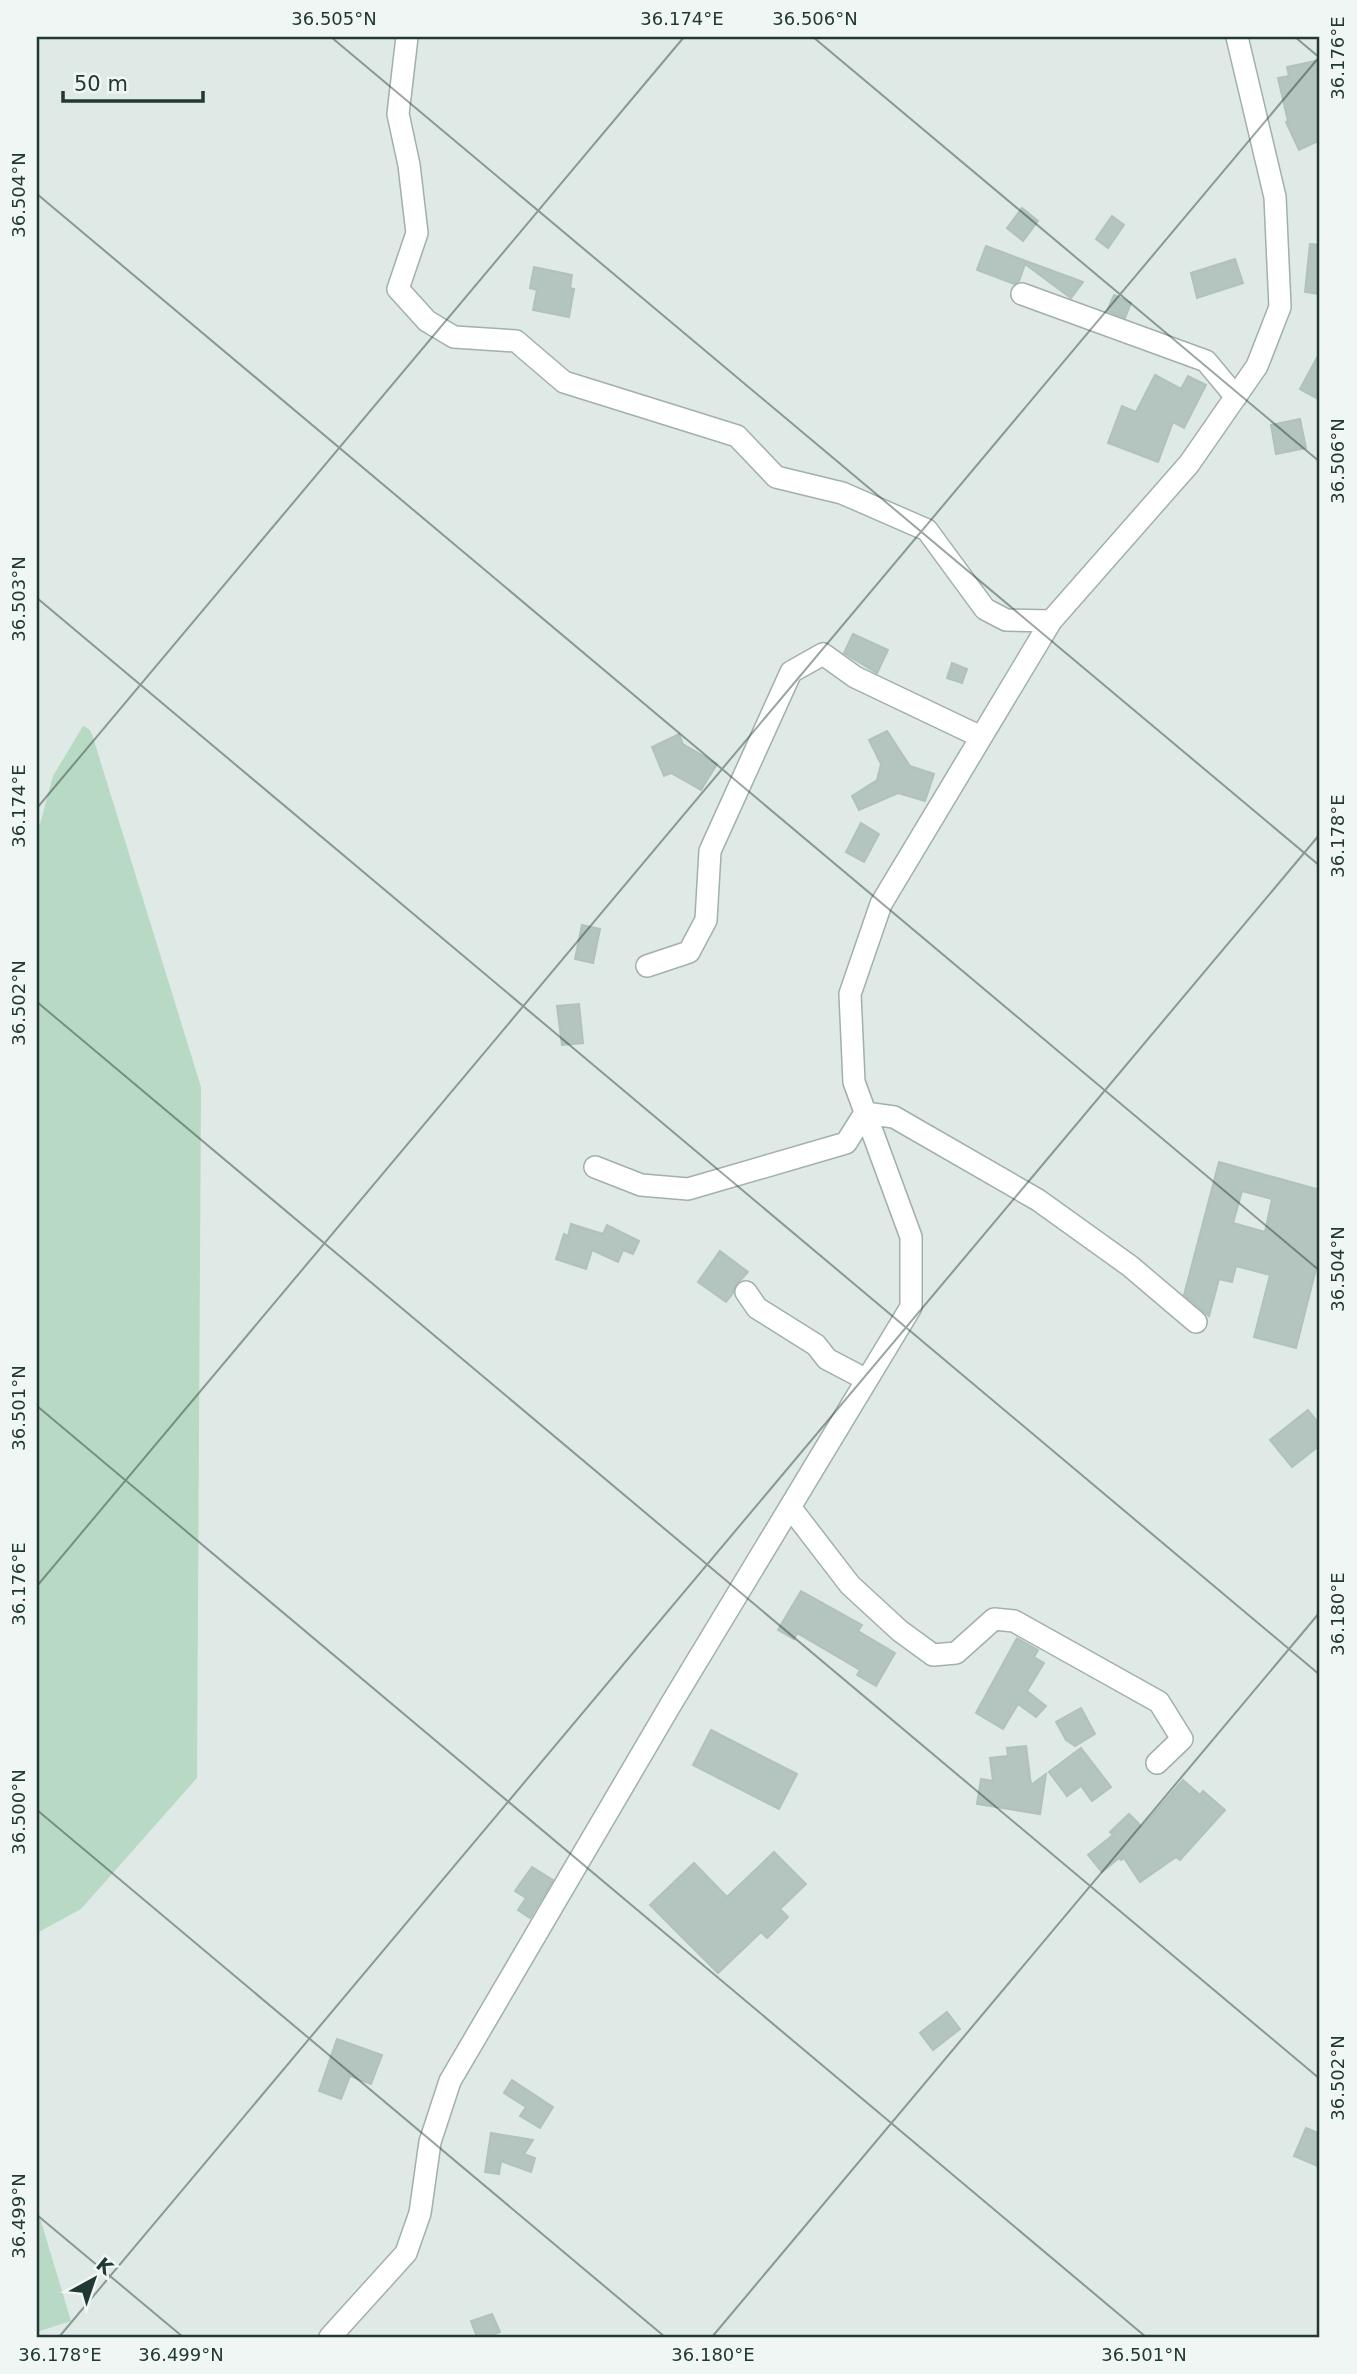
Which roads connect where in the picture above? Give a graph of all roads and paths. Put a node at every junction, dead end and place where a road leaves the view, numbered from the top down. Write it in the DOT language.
graph roads {
  1 [pos="407,37"];
  2 [pos="1237,37"];
  3 [pos="1022,294"];
  4 [pos="1236,397"];
  5 [pos="1051,621"];
  6 [pos="981,737"];
  7 [pos="647,966"];
  8 [pos="865,1114"];
  9 [pos="595,1167"];
  10 [pos="746,1292"];
  11 [pos="1196,1322"];
  12 [pos="867,1380"];
  13 [pos="790,1507"];
  14 [pos="1157,1763"];
  15 [pos="330,2337"];
  1 -- 5 [label="street"];
  2 -- 4 [label="street"];
  3 -- 4 [label="street"];
  4 -- 5 [label="street"];
  5 -- 6 [label="street"];
  6 -- 7 [label="street"];
  6 -- 8 [label="street"];
  8 -- 9 [label="street"];
  8 -- 11 [label="street"];
  8 -- 12 [label="street"];
  10 -- 12 [label="street"];
  12 -- 13 [label="street"];
  13 -- 14 [label="street"];
  13 -- 15 [label="street"];
}
